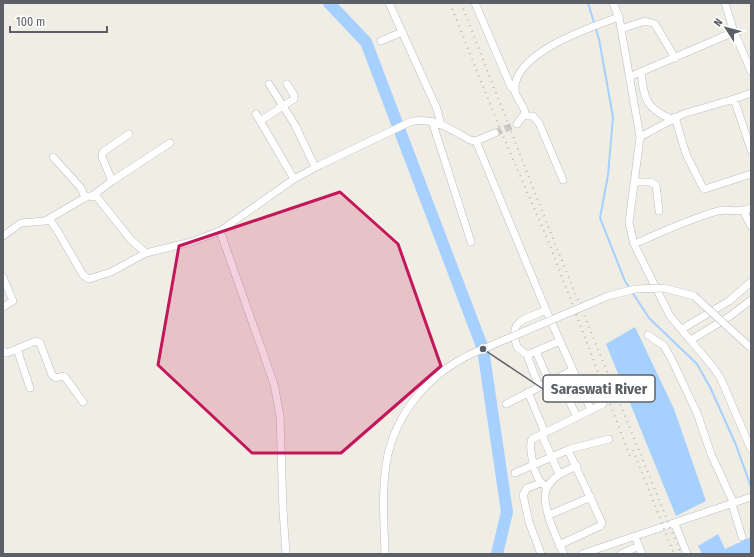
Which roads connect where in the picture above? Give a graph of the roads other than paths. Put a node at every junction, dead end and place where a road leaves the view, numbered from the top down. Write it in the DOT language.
graph roads {
  1 [pos="389,3"];
  2 [pos="475,3"];
  3 [pos="613,3"];
  4 [pos="725,3"];
  5 [pos="619,17"];
  6 [pos="621,29"];
  7 [pos="402,32"];
  8 [pos="734,32"];
  9 [pos="381,41"];
  10 [pos="675,58"];
  11 [pos="751,71"];
  12 [pos="641,72"];
  13 [pos="629,77"];
  14 [pos="269,84"];
  15 [pos="287,84"];
  16 [pos="515,92"];
  17 [pos="751,93"];
  18 [pos="734,99"];
  19 [pos="283,106"];
  20 [pos="256,114"];
  21 [pos="524,116"];
  22 [pos="673,118"];
  23 [pos="260,121"];
  24 [pos="432,121"];
  25 [pos="441,124"];
  26 [pos="517,124"];
  27 [pos="496,133"];
  28 [pos="129,134"];
  29 [pos="640,137"];
  30 [pos="476,141"];
  31 [pos="170,143"];
  32 [pos="751,150"];
  33 [pos="54,157"];
  34 [pos="315,168"];
  35 [pos="751,174"];
  36 [pos="294,179"];
  37 [pos="563,180"];
  38 [pos="112,181"];
  39 [pos="635,182"];
  40 [pos="89,197"];
  41 [pos="751,208"];
  42 [pos="659,211"];
  43 [pos="744,212"];
  44 [pos="49,219"];
  45 [pos="751,226"];
  46 [pos="220,231"];
  47 [pos="3,236"];
  48 [pos="471,242"];
  49 [pos="634,244"];
  50 [pos="146,253"];
  51 [pos="3,277"];
  52 [pos="751,282"];
  53 [pos="751,300"];
  54 [pos="3,306"];
  55 [pos="546,310"];
  56 [pos="682,329"];
  57 [pos="648,334"];
  58 [pos="691,340"];
  59 [pos="560,341"];
  60 [pos="751,348"];
  61 [pos="18,349"];
  62 [pos="3,351"];
  63 [pos="536,351"];
  64 [pos="527,355"];
  65 [pos="573,370"];
  66 [pos="558,378"];
  67 [pos="549,382"];
  68 [pos="539,387"];
  69 [pos="30,388"];
  70 [pos="528,392"];
  71 [pos="83,402"];
  72 [pos="506,404"];
  73 [pos="603,404"];
  74 [pos="591,410"];
  75 [pos="577,417"];
  76 [pos="543,434"];
  77 [pos="609,439"];
  78 [pos="751,449"];
  79 [pos="568,450"];
  80 [pos="551,457"];
  81 [pos="535,465"];
  82 [pos="577,466"];
  83 [pos="515,473"];
  84 [pos="559,474"];
  85 [pos="544,485"];
  86 [pos="591,497"];
  87 [pos="751,497"];
  88 [pos="733,504"];
  89 [pos="549,515"];
  90 [pos="675,524"];
  91 [pos="636,537"];
  92 [pos="742,537"];
  93 [pos="559,545"];
  94 [pos="639,546"];
  95 [pos="286,554"];
  96 [pos="385,554"];
  97 [pos="541,554"];
  98 [pos="564,554"];
  99 [pos="582,554"];
  100 [pos="621,554"];
  101 [pos="642,554"];
  102 [pos="687,554"];
  1 -- 7 [label="street"];
  2 -- 16 [label="street"];
  3 -- 5 [label="street"];
  4 -- 8 [label="street"];
  5 -- 6 [label="street"];
  5 -- 16 [label="street"];
  6 -- 10 [label="street"];
  6 -- 13 [label="street"];
  7 -- 9 [label="street"];
  7 -- 25 [label="street"];
  8 -- 10 [label="street"];
  8 -- 11 [label="street"];
  10 -- 12 [label="street"];
  12 -- 13 [label="street"];
  12 -- 22 [label="street"];
  13 -- 29 [label="street"];
  14 -- 19 [label="street"];
  15 -- 19 [label="street"];
  16 -- 21 [label="street"];
  17 -- 18 [label="street"];
  18 -- 22 [label="street"];
  18 -- 32 [label="street"];
  19 -- 23 [label="street"];
  19 -- 34 [label="street"];
  20 -- 23 [label="street"];
  21 -- 26 [label="street"];
  21 -- 37 [label="street"];
  22 -- 29 [label="street"];
  22 -- 35 [label="street"];
  23 -- 36 [label="street"];
  24 -- 25 [label="street"];
  24 -- 34 [label="street"];
  24 -- 48 [label="street"];
  25 -- 30 [label="street"];
  27 -- 30 [label="street"];
  28 -- 38 [label="street"];
  29 -- 39 [label="street"];
  30 -- 55 [label="street"];
  31 -- 38 [label="street"];
  33 -- 40 [label="street"];
  34 -- 36 [label="street"];
  36 -- 46 [label="street"];
  38 -- 40 [label="street"];
  39 -- 42 [label="street"];
  39 -- 49 [label="street"];
  40 -- 44 [label="street"];
  40 -- 50 [label="street"];
  41 -- 43 [label="street"];
  43 -- 45 [label="street"];
  43 -- 49 [label="street"];
  44 -- 47 [label="street"];
  44 -- 50 [label="street"];
  46 -- 50 [label="street"];
  46 -- 95 [label="street"];
  49 -- 56 [label="street"];
  51 -- 54 [label="street"];
  52 -- 56 [label="street"];
  53 -- 58 [label="street"];
  55 -- 59 [label="street"];
  55 -- 64 [label="street"];
  56 -- 58 [label="street"];
  57 -- 88 [label="street"];
  58 -- 78 [label="street"];
  59 -- 63 [label="street"];
  59 -- 65 [label="street"];
  60 -- 96 [label="street, bridge"];
  61 -- 62 [label="street"];
  61 -- 69 [label="street"];
  61 -- 71 [label="street"];
  63 -- 64 [label="street"];
  63 -- 67 [label="street"];
  64 -- 68 [label="street"];
  65 -- 66 [label="street"];
  65 -- 74 [label="street"];
  66 -- 67 [label="street"];
  66 -- 75 [label="street"];
  67 -- 68 [label="street"];
  68 -- 70 [label="street"];
  70 -- 72 [label="street"];
  70 -- 76 [label="street"];
  73 -- 74 [label="street"];
  74 -- 75 [label="street"];
  75 -- 76 [label="street"];
  76 -- 80 [label="street"];
  76 -- 81 [label="street"];
  77 -- 79 [label="street"];
  79 -- 80 [label="street"];
  79 -- 82 [label="street"];
  80 -- 81 [label="street"];
  80 -- 84 [label="street"];
  81 -- 83 [label="street"];
  81 -- 85 [label="street"];
  82 -- 84 [label="street"];
  82 -- 86 [label="street"];
  84 -- 85 [label="street"];
  85 -- 89 [label="street"];
  85 -- 97 [label="street"];
  86 -- 89 [label="street"];
  86 -- 93 [label="street"];
  87 -- 88 [label="street"];
  88 -- 90 [label="street"];
  88 -- 92 [label="street"];
  89 -- 93 [label="street"];
  90 -- 91 [label="street"];
  90 -- 102 [label="street"];
  91 -- 94 [label="street"];
  91 -- 99 [label="street"];
  93 -- 98 [label="street"];
  94 -- 100 [label="street"];
  94 -- 101 [label="street"];
}
